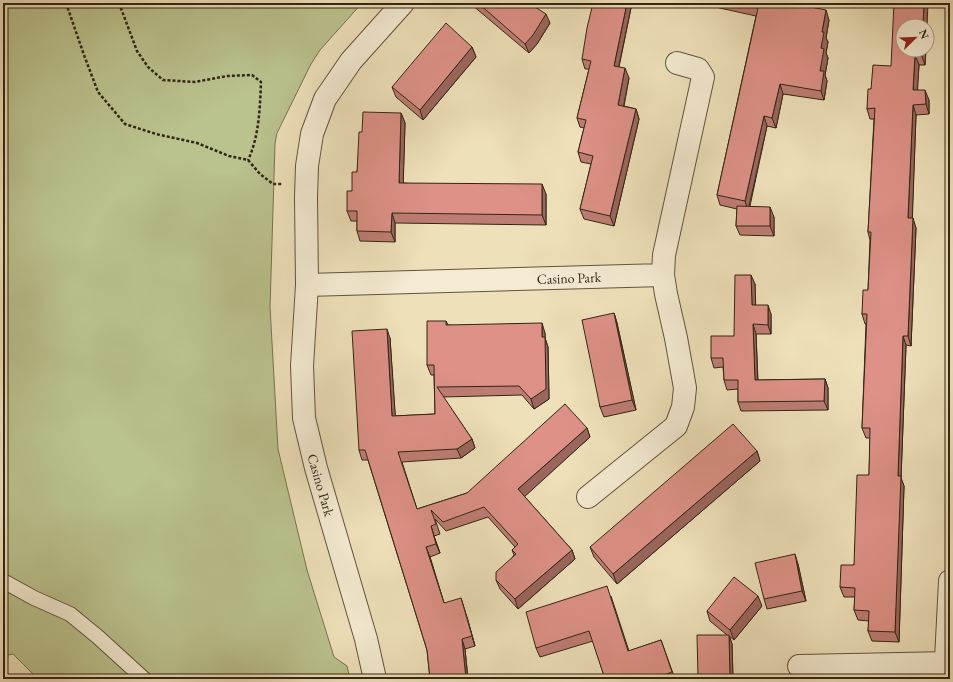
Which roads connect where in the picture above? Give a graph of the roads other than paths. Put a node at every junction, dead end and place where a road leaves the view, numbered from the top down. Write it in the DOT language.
graph roads {
  1 [pos="403,3"];
  2 [pos="677,64"];
  3 [pos="663,275"];
  4 [pos="307,285"];
  5 [pos="588,497"];
  6 [pos="3,581"];
  7 [pos="950,582"];
  8 [pos="799,666"];
  9 [pos="947,668"];
  10 [pos="144,679"];
  11 [pos="376,679"];
  1 -- 4 [label="street, Casino Park"];
  2 -- 3 [label="street"];
  3 -- 4 [label="street, Casino Park"];
  3 -- 5 [label="street"];
  4 -- 11 [label="street, Casino Park"];
  6 -- 10 [label="lane"];
  7 -- 9 [label="street"];
  8 -- 9 [label="street"];
}
